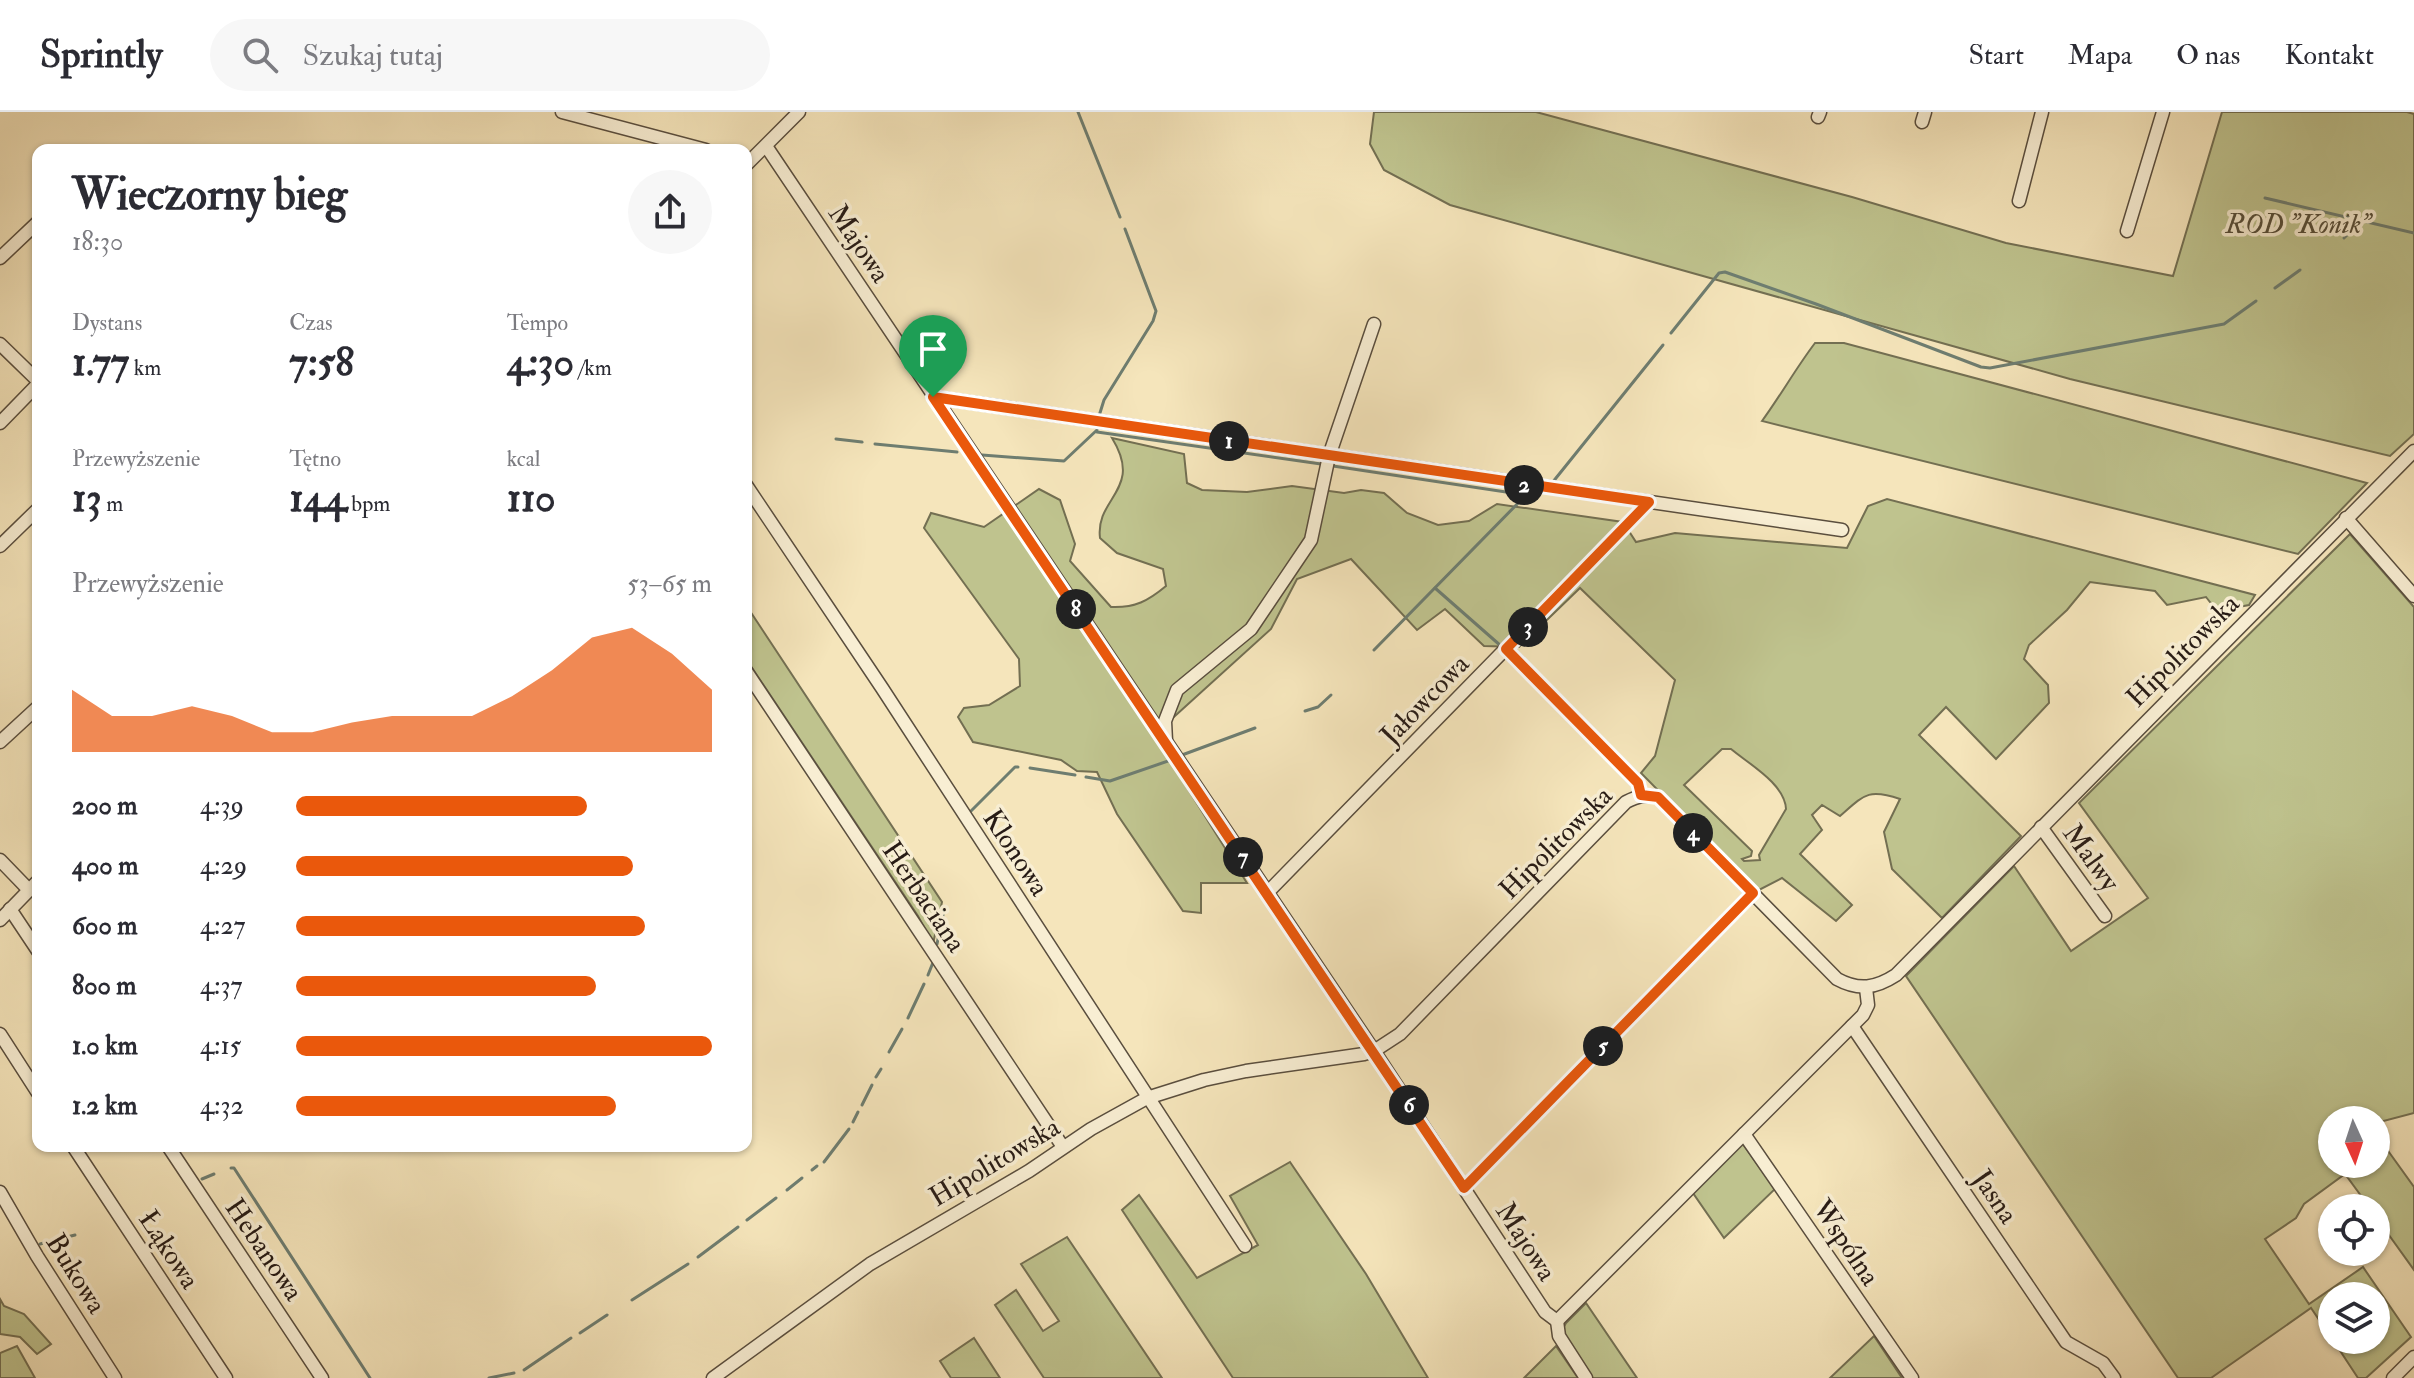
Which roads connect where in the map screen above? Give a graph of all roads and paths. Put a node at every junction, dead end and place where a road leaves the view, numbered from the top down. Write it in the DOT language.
graph roads {
  1 [pos="562,112"];
  2 [pos="799,112"];
  3 [pos="2042,112"];
  4 [pos="2163,112"];
  5 [pos="683,144"];
  6 [pos="766,146"];
  7 [pos="752,158"];
  8 [pos="2019,201"];
  9 [pos="32,228"];
  10 [pos="2127,231"];
  11 [pos="0,258"];
  12 [pos="1374,324"];
  13 [pos="0,344"];
  14 [pos="32,376"];
  15 [pos="32,388"];
  16 [pos="933,397"];
  17 [pos="0,423"];
  18 [pos="2414,451"];
  19 [pos="1329,456"];
  20 [pos="752,494"];
  21 [pos="1649,502"];
  22 [pos="32,515"];
  23 [pos="2346,518"];
  24 [pos="1842,530"];
  25 [pos="0,546"];
  26 [pos="2414,596"];
  27 [pos="1506,649"];
  28 [pos="752,680"];
  29 [pos="32,713"];
  30 [pos="0,742"];
  31 [pos="1166,744"];
  32 [pos="1641,795"];
  33 [pos="2041,827"];
  34 [pos="0,860"];
  35 [pos="32,884"];
  36 [pos="32,888"];
  37 [pos="1267,893"];
  38 [pos="1753,893"];
  39 [pos="10,909"];
  40 [pos="2105,916"];
  41 [pos="0,920"];
  42 [pos="32,942"];
  43 [pos="1866,988"];
  44 [pos="1852,1026"];
  45 [pos="0,1034"];
  46 [pos="1374,1051"];
  47 [pos="32,1084"];
  48 [pos="1147,1098"];
  49 [pos="1744,1134"];
  50 [pos="1063,1147"];
  51 [pos="77,1152"];
  52 [pos="172,1152"];
  53 [pos="1464,1188"];
  54 [pos="0,1192"];
  55 [pos="1245,1246"];
  56 [pos="1557,1321"];
  57 [pos="2414,1357"];
  58 [pos="115,1378"];
  59 [pos="226,1378"];
  60 [pos="322,1378"];
  61 [pos="713,1378"];
  62 [pos="1586,1378"];
  63 [pos="1912,1378"];
  64 [pos="2114,1378"];
  65 [pos="2393,1378"];
  1 -- 5 [label="street"];
  2 -- 6 [label="street"];
  3 -- 8 [label="street"];
  4 -- 10 [label="street"];
  6 -- 7 [label="street"];
  6 -- 16 [label="street, Majowa"];
  9 -- 11 [label="street"];
  12 -- 19 [label="street"];
  13 -- 14 [label="street"];
  15 -- 17 [label="street"];
  16 -- 19 [label="street"];
  16 -- 31 [label="street, Majowa"];
  18 -- 23 [label="street, Hipolitowska"];
  19 -- 21 [label="street"];
  19 -- 31 [label="street"];
  20 -- 48 [label="street, Klonowa"];
  21 -- 24 [label="street"];
  21 -- 27 [label="street, Jałowcowa"];
  22 -- 25 [label="street"];
  23 -- 26 [label="street"];
  23 -- 33 [label="street, Hipolitowska"];
  27 -- 32 [label="street"];
  27 -- 37 [label="street, Jałowcowa"];
  28 -- 50 [label="street, Herbaciana"];
  29 -- 30 [label="street"];
  31 -- 37 [label="street, Majowa"];
  32 -- 38 [label="street, Hipolitowska"];
  32 -- 46 [label="street, Hipolitowska"];
  33 -- 40 [label="street, Malwy"];
  33 -- 43 [label="street, Hipolitowska"];
  34 -- 35 [label="street"];
  36 -- 39 [label="street"];
  37 -- 46 [label="street, Majowa"];
  38 -- 43 [label="street, Hipolitowska"];
  38 -- 53 [label="street"];
  39 -- 41 [label="street"];
  39 -- 42 [label="street"];
  43 -- 44 [label="street"];
  44 -- 49 [label="street"];
  44 -- 64 [label="street, Jasna"];
  45 -- 47 [label="street"];
  46 -- 48 [label="street, Hipolitowska"];
  46 -- 53 [label="street, Majowa"];
  48 -- 50 [label="street, Hipolitowska"];
  48 -- 55 [label="street, Klonowa"];
  49 -- 56 [label="street"];
  49 -- 63 [label="street, Wspólna"];
  50 -- 61 [label="street, Hipolitowska"];
  51 -- 59 [label="street, Łąkowa"];
  52 -- 60 [label="street, Hebanowa"];
  53 -- 56 [label="street, Majowa"];
  54 -- 58 [label="street, Bukowa"];
  56 -- 62 [label="street, Majowa"];
  57 -- 65 [label="street"];
}
